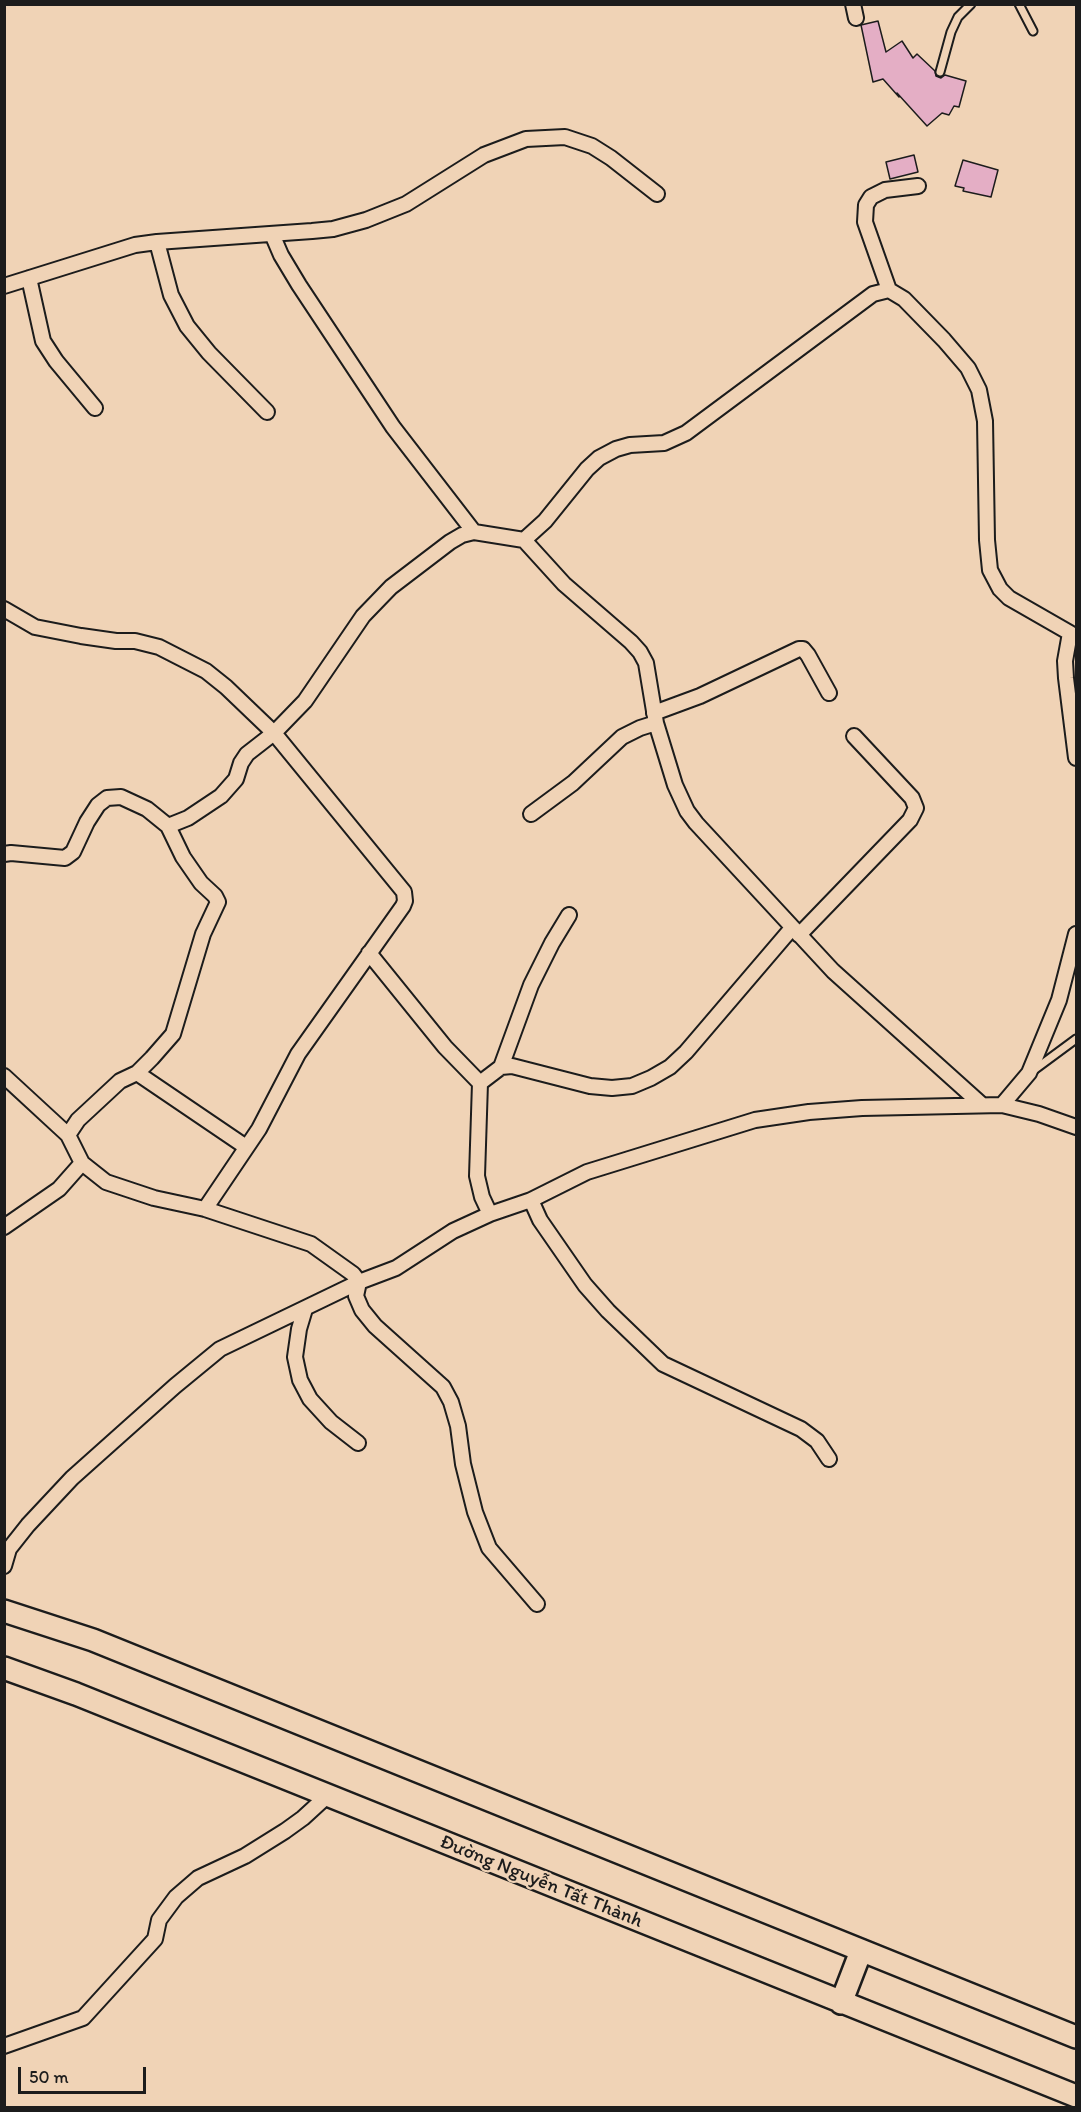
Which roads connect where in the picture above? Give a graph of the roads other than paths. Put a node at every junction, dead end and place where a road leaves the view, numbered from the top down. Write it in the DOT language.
graph roads {
  1 [pos="971,4"];
  2 [pos="1019,4"];
  3 [pos="1033,31"];
  4 [pos="940,72"];
  5 [pos="918,186"];
  6 [pos="657,194"];
  7 [pos="272,234"];
  8 [pos="157,242"];
  9 [pos="29,278"];
  10 [pos="4,286"];
  11 [pos="889,290"];
  12 [pos="95,408"];
  13 [pos="267,412"];
  14 [pos="474,532"];
  15 [pos="524,540"];
  16 [pos="4,609"];
  17 [pos="829,693"];
  18 [pos="655,718"];
  19 [pos="274,733"];
  20 [pos="854,736"];
  21 [pos="1077,758"];
  22 [pos="531,814"];
  23 [pos="168,826"];
  24 [pos="4,854"];
  25 [pos="569,915"];
  26 [pos="795,931"];
  27 [pos="1077,934"];
  28 [pos="369,953"];
  29 [pos="1077,1039"];
  30 [pos="501,1067"];
  31 [pos="137,1072"];
  32 [pos="1029,1073"];
  33 [pos="4,1076"];
  34 [pos="480,1083"];
  35 [pos="981,1104"];
  36 [pos="1002,1105"];
  37 [pos="1077,1127"];
  38 [pos="68,1135"];
  39 [pos="246,1147"];
  40 [pos="82,1163"];
  41 [pos="531,1200"];
  42 [pos="205,1209"];
  43 [pos="489,1214"];
  44 [pos="4,1227"];
  45 [pos="359,1282"];
  46 [pos="305,1309"];
  47 [pos="358,1443"];
  48 [pos="829,1459"];
  49 [pos="4,1566"];
  50 [pos="537,1604"];
  51 [pos="5,1609"];
  52 [pos="4,1668"];
  53 [pos="327,1796"];
  54 [pos="861,1951"];
  55 [pos="841,2003"];
  56 [pos="1077,2037"];
  57 [pos="4,2046"];
  58 [pos="1077,2096"];
  1 -- 4 [label="lane"];
  2 -- 3 [label="lane"];
  5 -- 11 [label="street"];
  6 -- 7 [label="street"];
  7 -- 8 [label="street"];
  7 -- 14 [label="street"];
  8 -- 9 [label="street"];
  8 -- 13 [label="street"];
  9 -- 10 [label="street"];
  9 -- 12 [label="street"];
  11 -- 15 [label="street"];
  11 -- 21 [label="street"];
  14 -- 15 [label="street"];
  14 -- 19 [label="street"];
  15 -- 18 [label="street"];
  16 -- 19 [label="street"];
  17 -- 18 [label="street"];
  18 -- 22 [label="street"];
  18 -- 26 [label="street"];
  19 -- 23 [label="street"];
  19 -- 28 [label="street"];
  20 -- 26 [label="street"];
  23 -- 24 [label="street"];
  23 -- 31 [label="street"];
  25 -- 30 [label="street"];
  26 -- 30 [label="street"];
  26 -- 35 [label="street"];
  27 -- 32 [label="street"];
  28 -- 34 [label="street"];
  28 -- 39 [label="street"];
  29 -- 32 [label="lane"];
  30 -- 34 [label="street"];
  31 -- 38 [label="street"];
  31 -- 39 [label="street"];
  32 -- 36 [label="street"];
  33 -- 38 [label="street"];
  34 -- 43 [label="street"];
  35 -- 36 [label="street"];
  35 -- 41 [label="street"];
  36 -- 37 [label="street"];
  38 -- 40 [label="street"];
  39 -- 42 [label="street"];
  40 -- 42 [label="street"];
  40 -- 44 [label="street"];
  41 -- 43 [label="street"];
  41 -- 48 [label="street"];
  42 -- 45 [label="street"];
  43 -- 45 [label="street"];
  45 -- 46 [label="street"];
  45 -- 50 [label="street"];
  46 -- 47 [label="street"];
  46 -- 49 [label="street"];
  51 -- 54 [label="main road"];
  52 -- 53 [label="main road, Đường Nguyễn Tất Thành"];
  53 -- 55 [label="main road, Đường Nguyễn Tất Thành"];
  53 -- 57 [label="street"];
  54 -- 55 [label="main road"];
  54 -- 56 [label="main road"];
  55 -- 58 [label="main road, Đường Nguyễn Tất Thành"];
}
